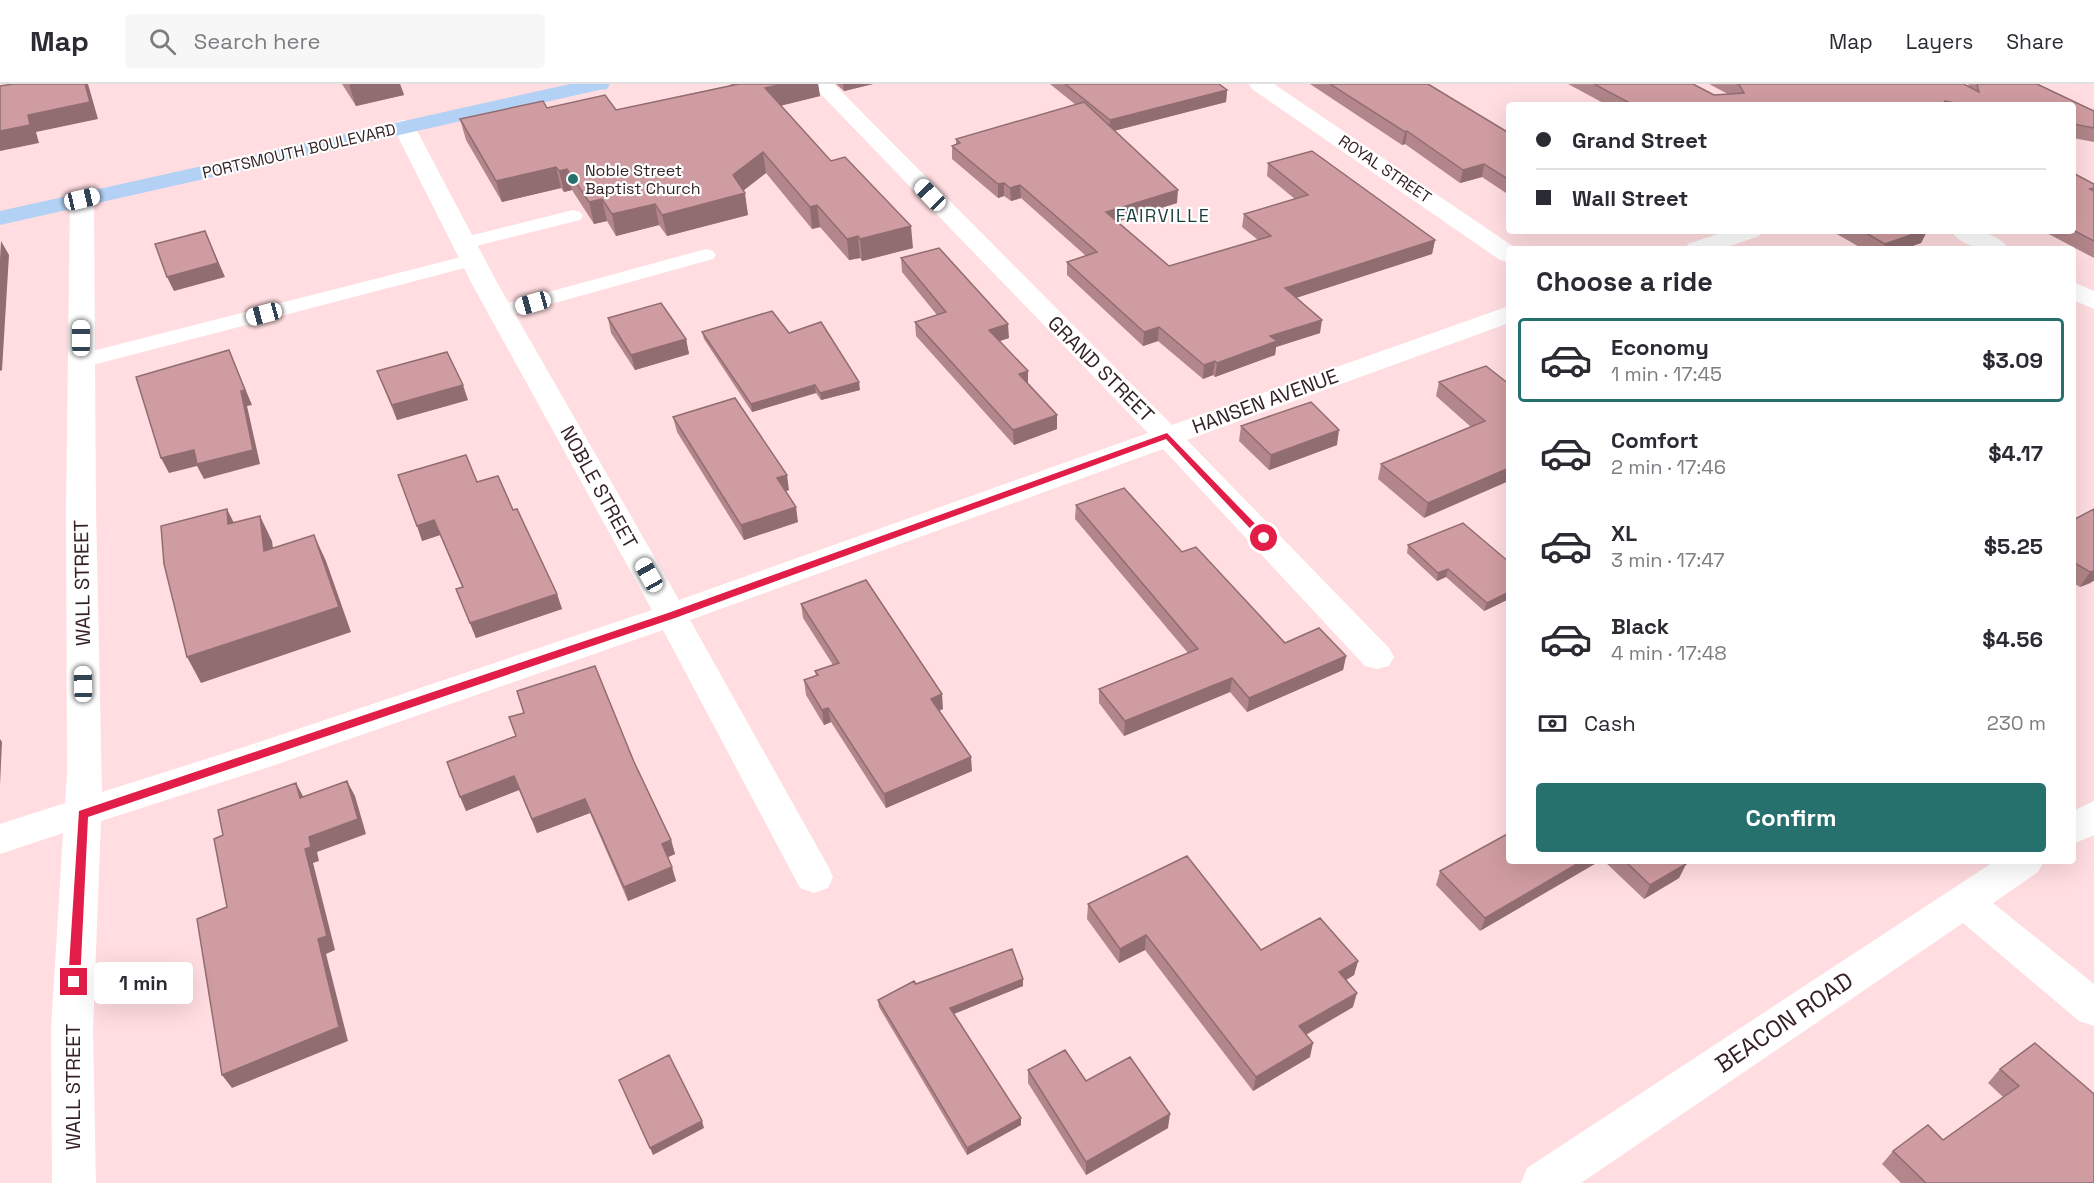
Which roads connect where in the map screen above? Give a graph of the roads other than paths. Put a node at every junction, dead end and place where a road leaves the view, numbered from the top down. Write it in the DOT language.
graph roads {
  1 [pos="599,84"];
  2 [pos="822,84"];
  3 [pos="1260,84"];
  4 [pos="405,127"];
  5 [pos="82,199"];
  6 [pos="573,216"];
  7 [pos="0,218"];
  8 [pos="1741,234"];
  9 [pos="1969,234"];
  10 [pos="1706,246"];
  11 [pos="1991,246"];
  12 [pos="469,251"];
  13 [pos="1506,253"];
  14 [pos="706,255"];
  15 [pos="2076,292"];
  16 [pos="2094,301"];
  17 [pos="501,312"];
  18 [pos="1506,315"];
  19 [pos="81,361"];
  20 [pos="1167,436"];
  21 [pos="672,615"];
  22 [pos="1377,657"];
  23 [pos="82,814"];
  24 [pos="2094,816"];
  25 [pos="2076,827"];
  26 [pos="0,839"];
  27 [pos="2020,864"];
  28 [pos="814,877"];
  29 [pos="1963,901"];
  30 [pos="2094,1008"];
  31 [pos="74,1183"];
  32 [pos="1543,1183"];
  1 -- 4 [label="main road, PORTSMOUTH BOULEVARD"];
  2 -- 20 [label="street, GRAND STREET"];
  3 -- 13 [label="street, ROYAL STREET"];
  4 -- 5 [label="main road, PORTSMOUTH BOULEVARD"];
  4 -- 12 [label="street, NOBLE STREET"];
  5 -- 7 [label="main road, PORTSMOUTH BOULEVARD"];
  5 -- 19 [label="street, WALL STREET"];
  6 -- 12 [label="lane"];
  8 -- 10 [label="street"];
  9 -- 11 [label="street"];
  12 -- 17 [label="street, NOBLE STREET"];
  12 -- 19 [label="lane"];
  14 -- 17 [label="lane"];
  15 -- 16 [label="street"];
  17 -- 21 [label="street, NOBLE STREET"];
  18 -- 20 [label="street, HANSEN AVENUE"];
  19 -- 23 [label="street, WALL STREET"];
  20 -- 21 [label="street, HANSEN AVENUE"];
  20 -- 22 [label="street, GRAND STREET"];
  21 -- 23 [label="street, HANSEN AVENUE"];
  21 -- 28 [label="street, NOBLE STREET"];
  23 -- 26 [label="street, HANSEN AVENUE"];
  23 -- 31 [label="street, WALL STREET"];
  24 -- 25 [label="street"];
  27 -- 29 [label="street, BEACON ROAD"];
  29 -- 30 [label="street"];
  29 -- 32 [label="street, BEACON ROAD"];
}
